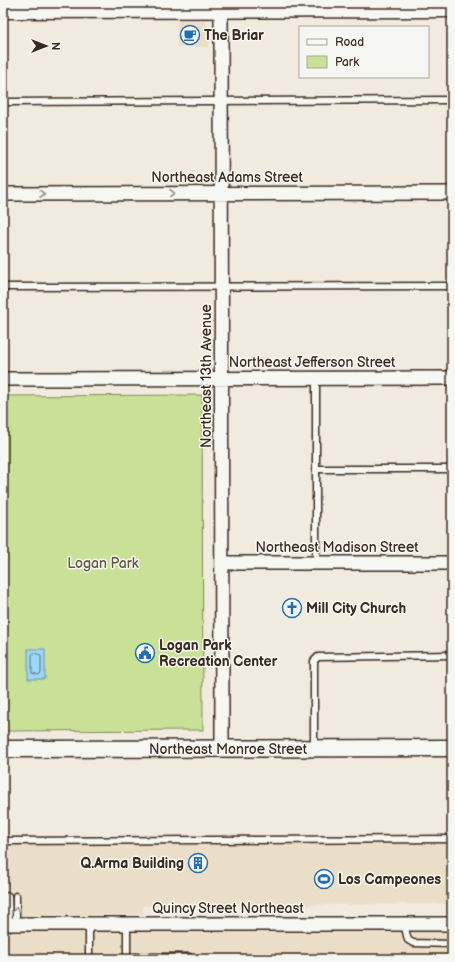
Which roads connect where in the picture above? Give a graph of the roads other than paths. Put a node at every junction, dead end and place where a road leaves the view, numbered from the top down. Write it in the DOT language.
graph roads {
  1 [pos="221,6"];
  2 [pos="452,9"];
  3 [pos="3,10"];
  4 [pos="452,100"];
  5 [pos="221,101"];
  6 [pos="3,102"];
  7 [pos="222,193"];
  8 [pos="452,193"];
  9 [pos="3,194"];
  10 [pos="222,286"];
  11 [pos="452,286"];
  12 [pos="3,287"];
  13 [pos="222,378"];
  14 [pos="316,378"];
  15 [pos="452,378"];
  16 [pos="3,379"];
  17 [pos="316,469"];
  18 [pos="452,469"];
  19 [pos="222,563"];
  20 [pos="316,563"];
  21 [pos="452,563"];
  22 [pos="452,655"];
  23 [pos="452,748"];
  24 [pos="3,749"];
  25 [pos="222,749"];
  26 [pos="314,749"];
  27 [pos="452,839"];
  28 [pos="3,841"];
  29 [pos="8,896"];
  30 [pos="16,896"];
  31 [pos="9,924"];
  32 [pos="89,924"];
  33 [pos="126,924"];
  34 [pos="404,924"];
  35 [pos="452,924"];
  36 [pos="452,944"];
  37 [pos="127,958"];
  38 [pos="89,959"];
  39 [pos="189,959"];
  1 -- 2 [label="street"];
  1 -- 3 [label="street"];
  1 -- 5 [label="street, Northeast 13th Avenue"];
  4 -- 5 [label="lane"];
  5 -- 6 [label="lane"];
  5 -- 7 [label="street, Northeast 13th Avenue"];
  7 -- 8 [label="street, Northeast Adams Street"];
  9 -- 7 [label="street, Northeast Adams Street, one-way"];
  7 -- 10 [label="street, Northeast 13th Avenue"];
  10 -- 11 [label="lane"];
  10 -- 12 [label="lane"];
  10 -- 13 [label="street, Northeast 13th Avenue"];
  13 -- 14 [label="street, Northeast Jefferson Street"];
  13 -- 16 [label="street, Northeast Jefferson Street"];
  13 -- 19 [label="street, Northeast 13th Avenue"];
  14 -- 15 [label="street, Northeast Jefferson Street"];
  14 -- 17 [label="lane"];
  17 -- 18 [label="lane"];
  17 -- 20 [label="lane"];
  19 -- 20 [label="street, Northeast Madison Street"];
  19 -- 25 [label="street, Northeast 13th Avenue"];
  20 -- 21 [label="street, Northeast Madison Street"];
  22 -- 26 [label="lane"];
  23 -- 26 [label="street, Northeast Monroe Street"];
  24 -- 25 [label="street, Northeast Monroe Street"];
  25 -- 26 [label="street, Northeast Monroe Street"];
  27 -- 28 [label="lane"];
  29 -- 31 [label="lane"];
  31 -- 30 [label="lane, one-way"];
  31 -- 32 [label="street, Quincy Street Northeast"];
  32 -- 33 [label="street, Quincy Street Northeast"];
  32 -- 38 [label="lane"];
  33 -- 34 [label="street, Quincy Street Northeast"];
  33 -- 37 [label="lane"];
  34 -- 35 [label="street, Quincy Street Northeast"];
  34 -- 36 [label="lane"];
  37 -- 39 [label="lane"];
}
